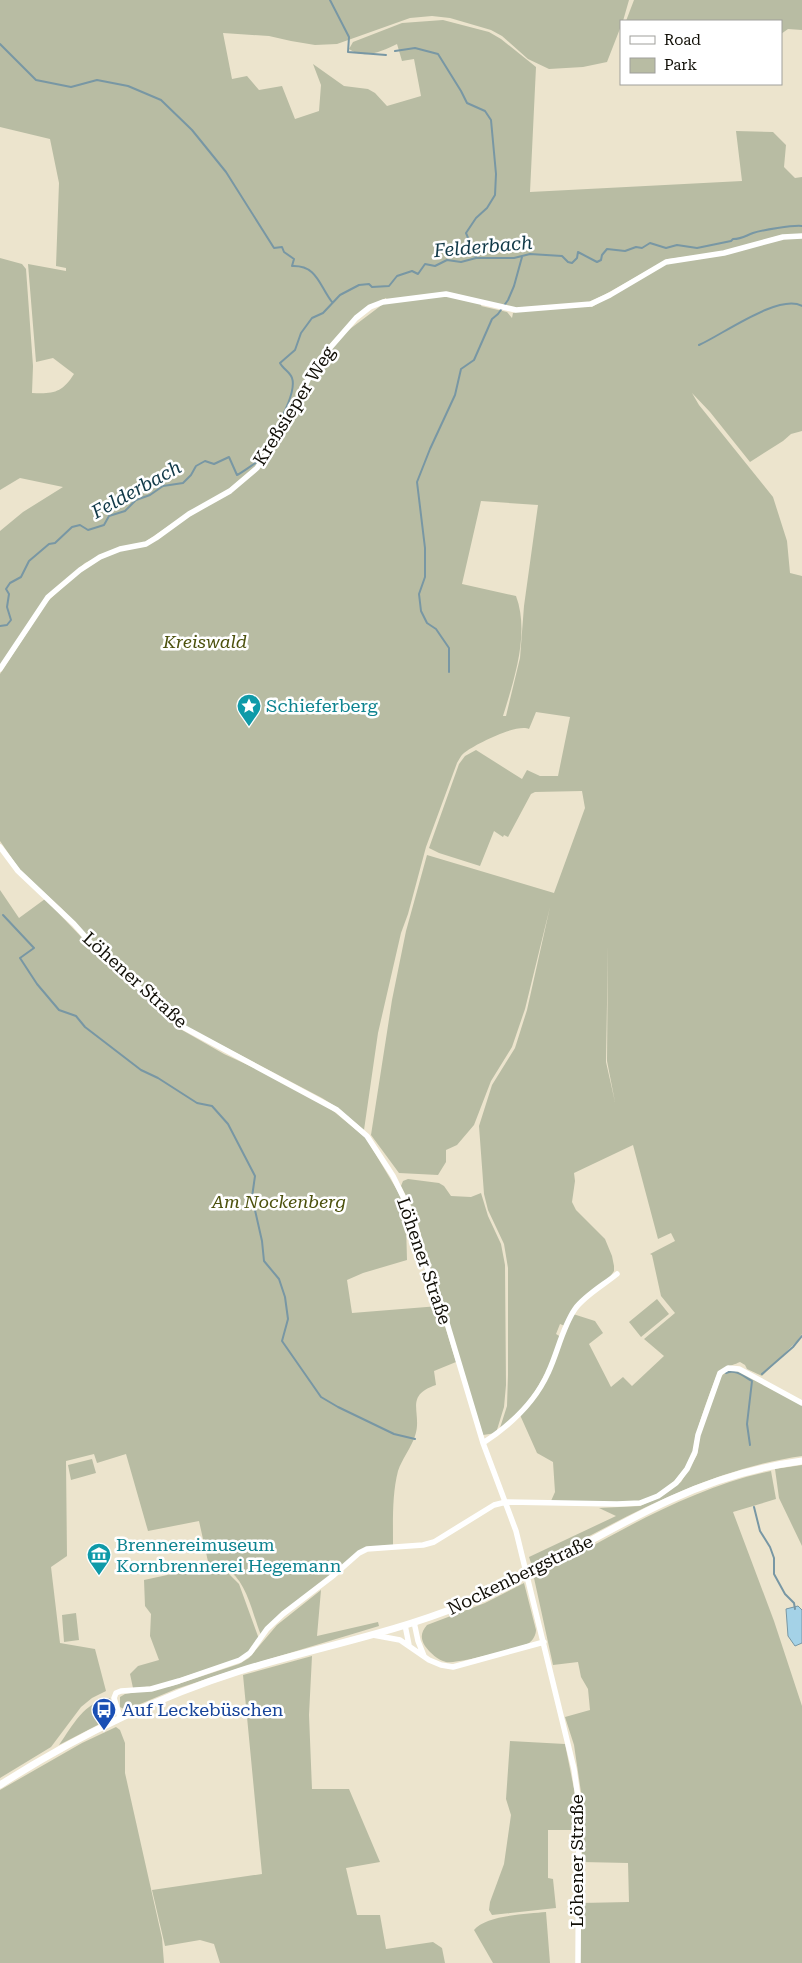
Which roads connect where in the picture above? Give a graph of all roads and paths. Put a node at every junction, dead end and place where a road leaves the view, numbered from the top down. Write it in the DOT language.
graph roads {
  1 [pos="802,236"];
  2 [pos="0,669"];
  3 [pos="0,847"];
  4 [pos="616,1274"];
  5 [pos="802,1403"];
  6 [pos="483,1443"];
  7 [pos="802,1461"];
  8 [pos="506,1502"];
  9 [pos="414,1622"];
  10 [pos="405,1625"];
  11 [pos="370,1635"];
  12 [pos="544,1642"];
  13 [pos="410,1645"];
  14 [pos="424,1656"];
  15 [pos="120,1717"];
  16 [pos="0,1785"];
  17 [pos="578,1963"];
  1 -- 2 [label="street, Kreßsieper Weg"];
  3 -- 6 [label="street, Löhener Straße"];
  4 -- 6 [label="street"];
  5 -- 8 [label="street"];
  6 -- 8 [label="street, Löhener Straße"];
  7 -- 9 [label="main road, Nockenbergstraße"];
  8 -- 12 [label="street, Löhener Straße"];
  8 -- 15 [label="street"];
  9 -- 10 [label="main road, Nockenbergstraße"];
  9 -- 14 [label="street"];
  10 -- 11 [label="main road, Nockenbergstraße"];
  10 -- 13 [label="street"];
  11 -- 13 [label="street"];
  11 -- 15 [label="main road, Nockenbergstraße"];
  12 -- 14 [label="street"];
  12 -- 17 [label="street, Löhener Straße"];
  13 -- 14 [label="street"];
  15 -- 16 [label="main road, Nockenbergstraße"];
}
